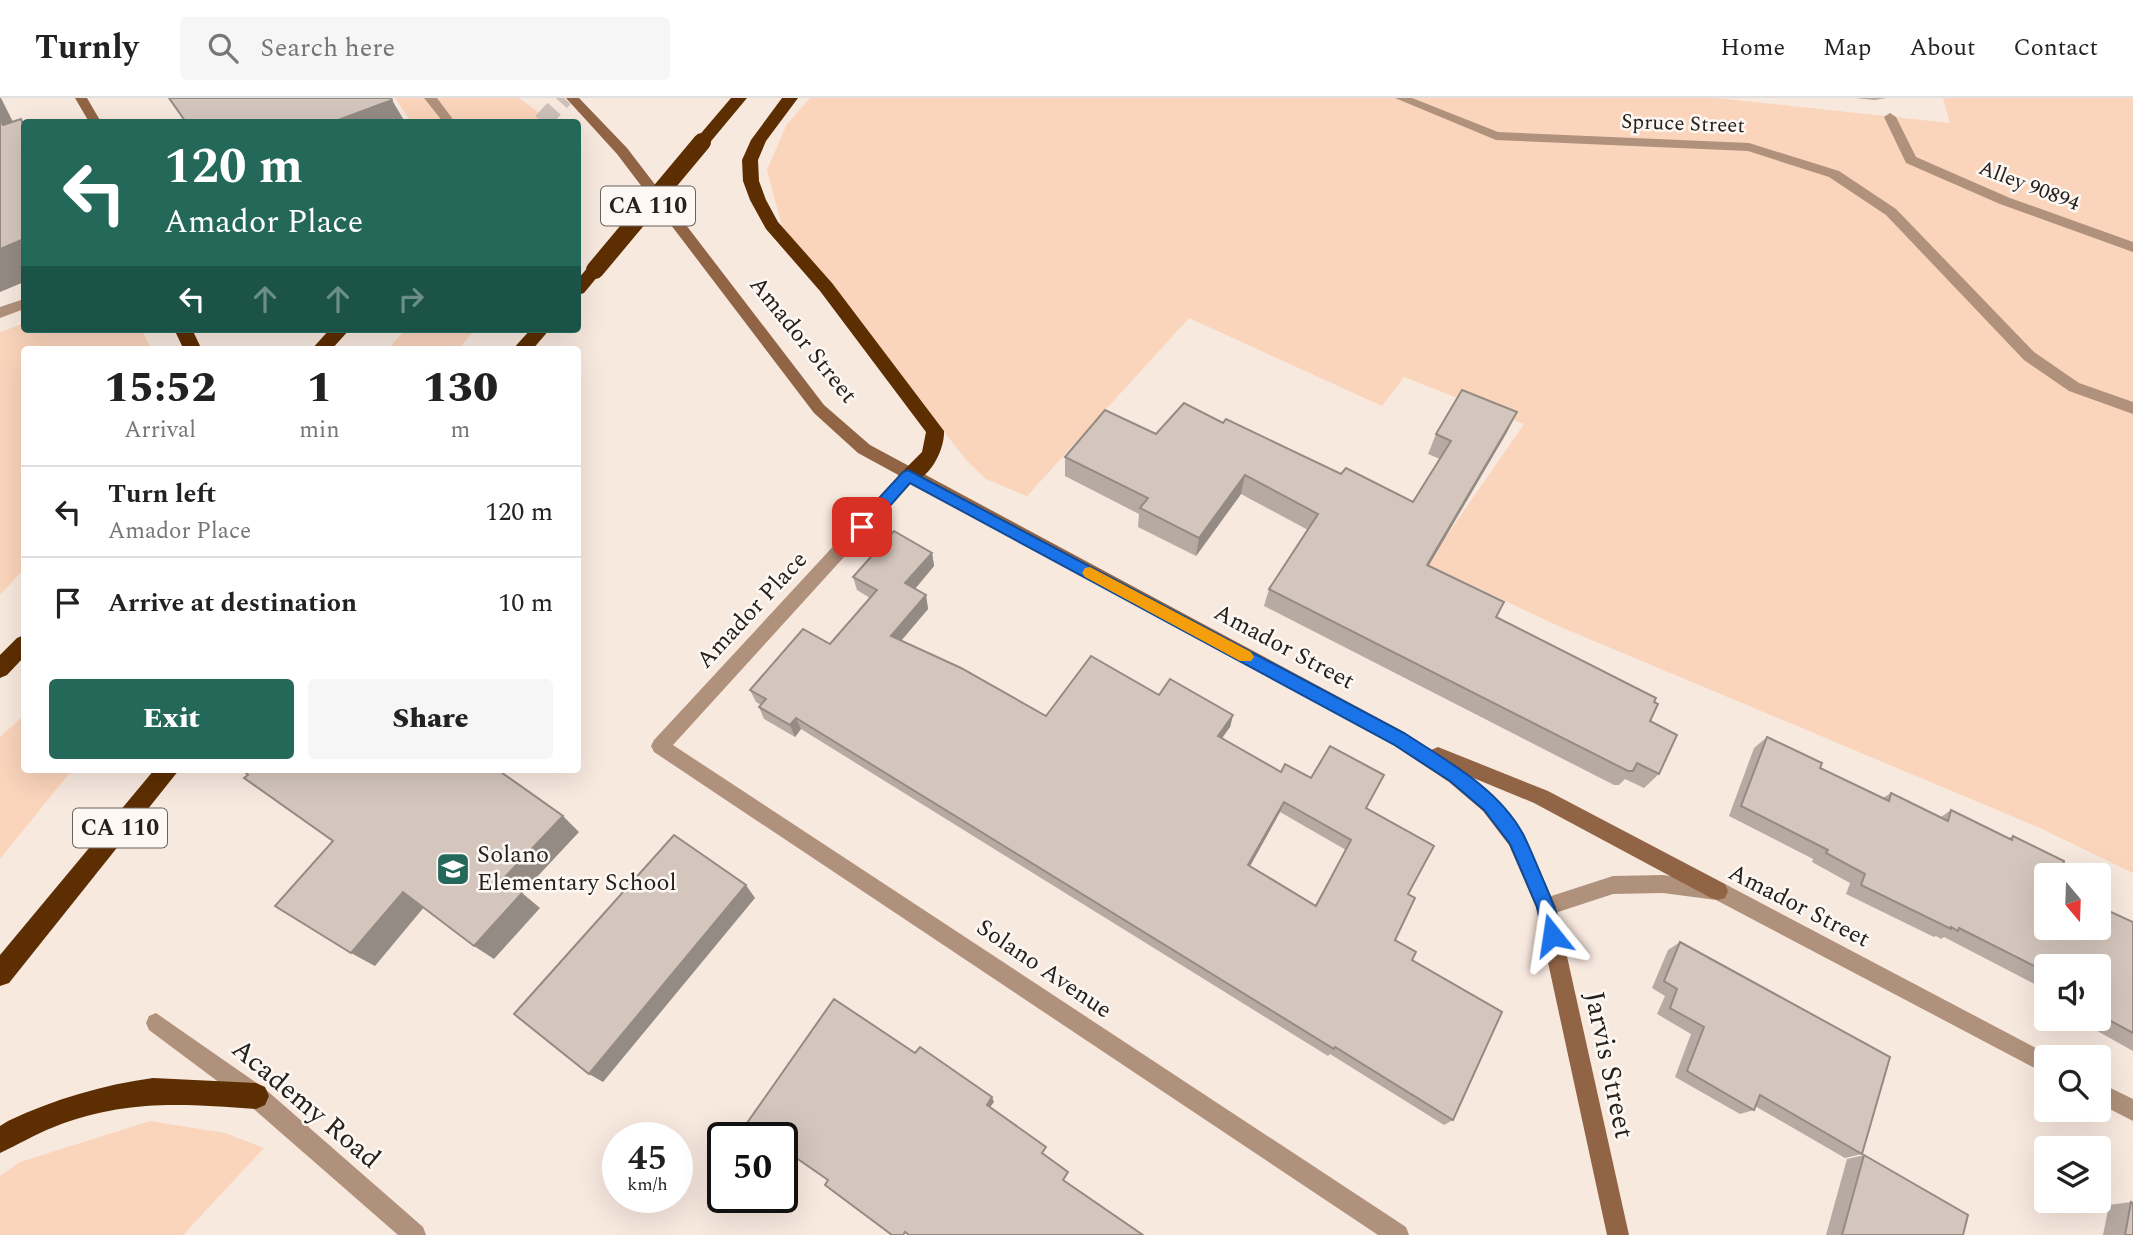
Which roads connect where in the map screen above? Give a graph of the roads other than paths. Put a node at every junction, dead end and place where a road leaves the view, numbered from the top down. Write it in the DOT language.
graph roads {
  1 [pos="81,98"];
  2 [pos="430,98"];
  3 [pos="572,98"];
  4 [pos="739,98"];
  5 [pos="790,98"];
  6 [pos="1401,98"];
  7 [pos="1890,117"];
  8 [pos="92,119"];
  9 [pos="446,119"];
  10 [pos="2133,247"];
  11 [pos="581,285"];
  12 [pos="21,305"];
  13 [pos="0,313"];
  14 [pos="337,333"];
  15 [pos="537,333"];
  16 [pos="324,346"];
  17 [pos="526,346"];
  18 [pos="2133,408"];
  19 [pos="908,476"];
  20 [pos="21,647"];
  21 [pos="0,669"];
  22 [pos="1398,738"];
  23 [pos="660,746"];
  24 [pos="165,773"];
  25 [pos="1718,891"];
  26 [pos="1546,907"];
  27 [pos="0,974"];
  28 [pos="156,1023"];
  29 [pos="2034,1058"];
  30 [pos="256,1096"];
  31 [pos="2111,1099"];
  32 [pos="2133,1110"];
  33 [pos="0,1140"];
  34 [pos="415,1235"];
  35 [pos="1398,1235"];
  36 [pos="1618,1235"];
  1 -- 8 [label="main road"];
  2 -- 9 [label="street"];
  3 -- 19 [label="main road, Amador Street"];
  4 -- 11 [label="highway, CA 110, bridge"];
  5 -- 19 [label="highway"];
  6 -- 18 [label="street, Spruce Street"];
  7 -- 10 [label="street, Alley 90894"];
  12 -- 13 [label="street"];
  14 -- 16 [label="highway"];
  15 -- 17 [label="highway"];
  19 -- 22 [label="main road, Amador Street"];
  19 -- 23 [label="street, Amador Place"];
  20 -- 21 [label="highway"];
  22 -- 25 [label="main road"];
  22 -- 26 [label="main road, Amador Street"];
  23 -- 35 [label="street, Solano Avenue"];
  24 -- 27 [label="highway, CA 110"];
  25 -- 26 [label="street, Amador Street"];
  25 -- 29 [label="street, Amador Street"];
  26 -- 36 [label="main road, Jarvis Street"];
  28 -- 30 [label="street, Academy Road"];
  30 -- 33 [label="highway"];
  30 -- 34 [label="street, Academy Road"];
  31 -- 32 [label="street"];
}
